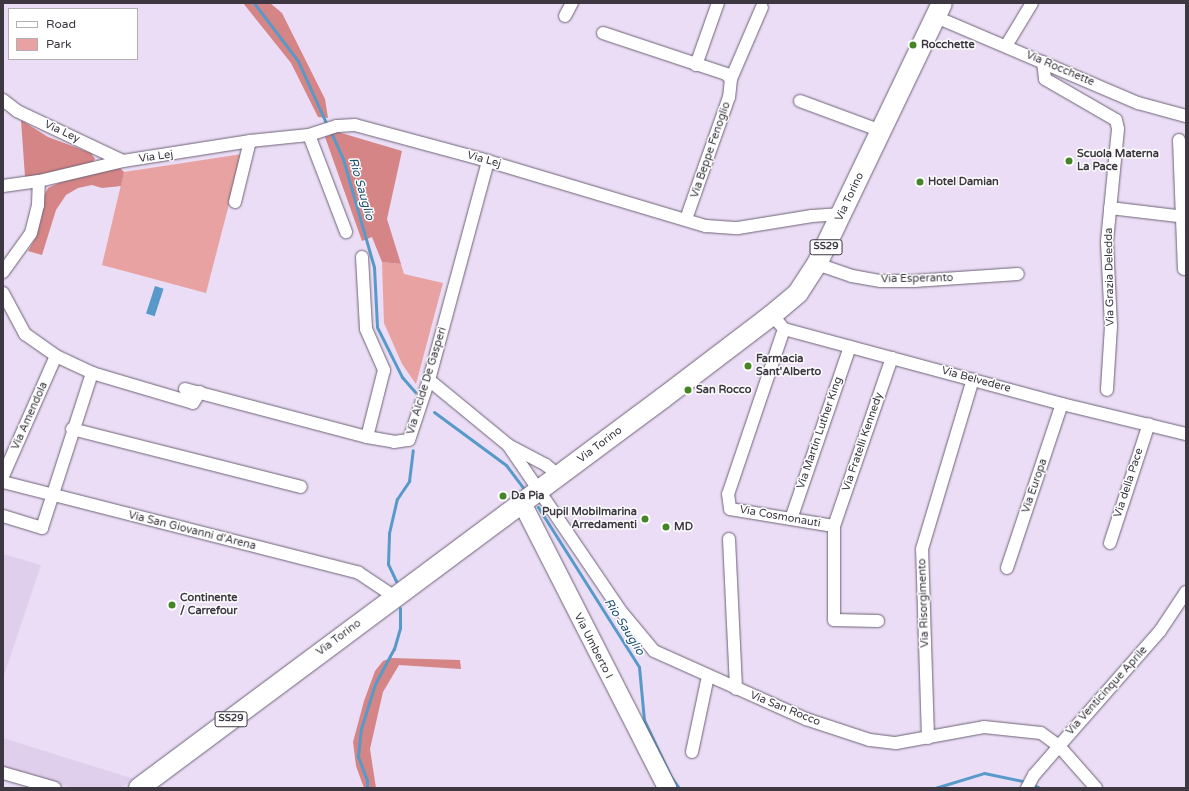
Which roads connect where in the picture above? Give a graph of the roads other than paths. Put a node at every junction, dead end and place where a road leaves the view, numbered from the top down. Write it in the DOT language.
graph roads {
  1 [pos="572,3"];
  2 [pos="718,3"];
  3 [pos="1032,3"];
  4 [pos="762,7"];
  5 [pos="939,10"];
  6 [pos="565,16"];
  7 [pos="604,34"];
  8 [pos="1006,46"];
  9 [pos="1043,62"];
  10 [pos="696,64"];
  11 [pos="730,79"];
  12 [pos="3,100"];
  13 [pos="800,101"];
  14 [pos="1186,116"];
  15 [pos="881,131"];
  16 [pos="309,135"];
  17 [pos="1179,140"];
  18 [pos="250,142"];
  19 [pos="123,161"];
  20 [pos="488,161"];
  21 [pos="39,181"];
  22 [pos="3,186"];
  23 [pos="234,202"];
  24 [pos="1110,208"];
  25 [pos="842,214"];
  26 [pos="1183,217"];
  27 [pos="686,219"];
  28 [pos="346,232"];
  29 [pos="362,257"];
  30 [pos="817,264"];
  31 [pos="1184,269"];
  32 [pos="3,272"];
  33 [pos="1018,274"];
  34 [pos="3,293"];
  35 [pos="778,322"];
  36 [pos="850,347"];
  37 [pos="56,356"];
  38 [pos="892,358"];
  39 [pos="92,373"];
  40 [pos="972,379"];
  41 [pos="429,380"];
  42 [pos="185,389"];
  43 [pos="1107,390"];
  44 [pos="200,392"];
  45 [pos="1062,404"];
  46 [pos="1148,424"];
  47 [pos="72,429"];
  48 [pos="1186,434"];
  49 [pos="367,437"];
  50 [pos="508,445"];
  51 [pos="3,476"];
  52 [pos="559,476"];
  53 [pos="3,482"];
  54 [pos="301,487"];
  55 [pos="539,491"];
  56 [pos="52,496"];
  57 [pos="522,503"];
  58 [pos="3,516"];
  59 [pos="791,519"];
  60 [pos="834,526"];
  61 [pos="729,539"];
  62 [pos="1110,543"];
  63 [pos="1007,568"];
  64 [pos="1186,592"];
  65 [pos="395,597"];
  66 [pos="878,621"];
  67 [pos="708,676"];
  68 [pos="736,689"];
  69 [pos="928,738"];
  70 [pos="1059,746"];
  71 [pos="692,752"];
  72 [pos="3,773"];
  73 [pos="55,788"];
  74 [pos="139,788"];
  75 [pos="667,788"];
  76 [pos="1027,788"];
  77 [pos="1096,788"];
  1 -- 6 [label="street"];
  2 -- 10 [label="street"];
  3 -- 8 [label="street"];
  4 -- 11 [label="street, Via Beppe Fenoglio"];
  5 -- 8 [label="street, Via Rocchette"];
  5 -- 15 [label="main road, Via Torino / SS29"];
  7 -- 10 [label="street"];
  8 -- 9 [label="street, Via Rocchette"];
  9 -- 14 [label="street, Via Rocchette"];
  9 -- 24 [label="street, Via Grazia Deledda"];
  10 -- 11 [label="street"];
  11 -- 27 [label="street, Via Beppe Fenoglio"];
  12 -- 19 [label="street, Via Ley"];
  13 -- 15 [label="street"];
  15 -- 25 [label="main road, Via Torino / SS29"];
  16 -- 18 [label="street, Via Lej"];
  16 -- 20 [label="street, Via Lej"];
  16 -- 28 [label="street"];
  17 -- 26 [label="street"];
  18 -- 19 [label="street, Via Lej"];
  18 -- 23 [label="street"];
  19 -- 21 [label="street, Via Lej"];
  20 -- 27 [label="street, Via Lej"];
  20 -- 41 [label="street, Via Alcide De Gasperi"];
  21 -- 22 [label="street, Via Lej"];
  21 -- 32 [label="street"];
  24 -- 26 [label="street"];
  24 -- 43 [label="street, Via Grazia Deledda"];
  25 -- 27 [label="street, Via Lej"];
  25 -- 30 [label="main road, Via Torino / SS29"];
  26 -- 31 [label="street"];
  29 -- 49 [label="street"];
  30 -- 33 [label="street, Via Esperanto"];
  30 -- 35 [label="main road, Via Torino / SS29"];
  34 -- 37 [label="street"];
  35 -- 36 [label="street, Via Belvedere"];
  35 -- 52 [label="main road, Via Torino / SS29"];
  35 -- 59 [label="street, Via Cosmonauti"];
  36 -- 38 [label="street, Via Belvedere"];
  36 -- 59 [label="street, Via Martin Luther King"];
  37 -- 39 [label="street"];
  37 -- 51 [label="street, Via Amendola"];
  38 -- 40 [label="street, Via Belvedere"];
  38 -- 60 [label="street, Via Fratelli Kennedy"];
  39 -- 44 [label="street"];
  39 -- 47 [label="street"];
  40 -- 45 [label="street, Via Belvedere"];
  40 -- 69 [label="street, Via Risorgimento"];
  41 -- 49 [label="street, Via Alcide De Gasperi"];
  41 -- 50 [label="street"];
  42 -- 44 [label="street, Via Alcide De Gasperi"];
  44 -- 49 [label="street, Via Alcide De Gasperi"];
  45 -- 46 [label="street, Via Belvedere"];
  45 -- 63 [label="street, Via Europa"];
  46 -- 48 [label="street, Via Belvedere"];
  46 -- 62 [label="street, Via della Pace"];
  47 -- 54 [label="street"];
  47 -- 56 [label="street"];
  50 -- 52 [label="street"];
  50 -- 55 [label="street, Via San Rocco"];
  52 -- 55 [label="main road, Via Torino / SS29"];
  53 -- 56 [label="street, Via San Giovanni d'Arena"];
  55 -- 57 [label="main road, Via Torino / SS29"];
  55 -- 67 [label="street, Via San Rocco"];
  56 -- 58 [label="street"];
  56 -- 65 [label="street, Via San Giovanni d'Arena"];
  57 -- 65 [label="main road, Via Torino / SS29"];
  57 -- 75 [label="street, Via Umberto I"];
  59 -- 60 [label="street, Via Cosmonauti"];
  60 -- 66 [label="street, Via Cosmonauti"];
  61 -- 68 [label="street"];
  64 -- 70 [label="street, Via Venticinque Aprile"];
  65 -- 74 [label="main road, Via Torino / SS29"];
  67 -- 68 [label="street, Via San Rocco"];
  67 -- 71 [label="street"];
  68 -- 69 [label="street, Via San Rocco"];
  69 -- 70 [label="street, Via San Rocco"];
  70 -- 76 [label="street, Via Venticinque Aprile"];
  70 -- 77 [label="street, Via San Rocco"];
  72 -- 73 [label="street"];
}
